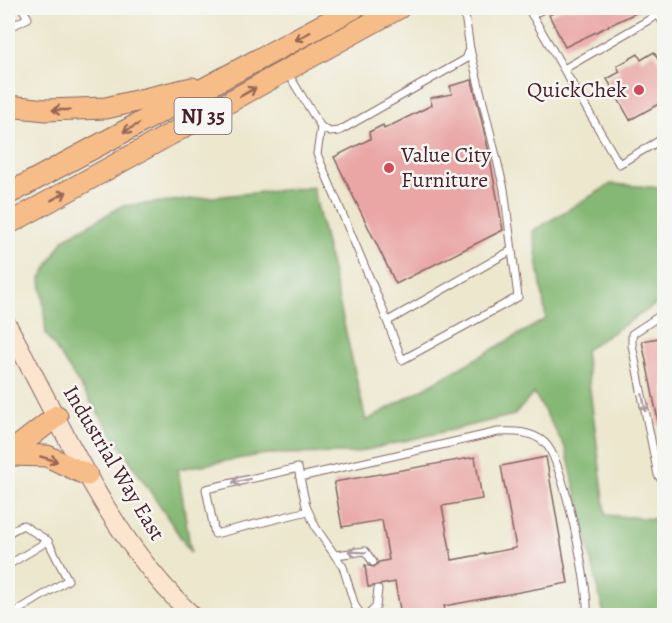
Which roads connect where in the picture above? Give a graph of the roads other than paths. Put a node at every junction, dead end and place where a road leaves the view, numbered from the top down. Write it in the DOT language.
graph roads {
  1 [pos="22,8"];
  2 [pos="354,8"];
  3 [pos="399,8"];
  4 [pos="464,8"];
  5 [pos="545,8"];
  6 [pos="530,11"];
  7 [pos="657,11"];
  8 [pos="664,26"];
  9 [pos="8,28"];
  10 [pos="470,49"];
  11 [pos="564,69"];
  12 [pos="286,71"];
  13 [pos="222,81"];
  14 [pos="8,106"];
  15 [pos="321,127"];
  16 [pos="664,138"];
  17 [pos="8,194"];
  18 [pos="8,224"];
  19 [pos="512,250"];
  20 [pos="664,313"];
  21 [pos="387,321"];
  22 [pos="8,326"];
  23 [pos="57,416"];
  24 [pos="8,454"];
  25 [pos="87,475"];
  26 [pos="300,477"];
  27 [pos="664,483"];
  28 [pos="308,511"];
  29 [pos="8,533"];
  30 [pos="48,541"];
  31 [pos="336,555"];
  32 [pos="373,562"];
  33 [pos="8,565"];
  34 [pos="378,589"];
  35 [pos="9,615"];
  36 [pos="93,615"];
  37 [pos="98,615"];
  38 [pos="193,615"];
  39 [pos="364,615"];
  40 [pos="587,615"];
  1 -- 9 [label="lane"];
  2 -- 13 [label="main road, NJ 35, one-way"];
  3 -- 12 [label="main road, NJ 35"];
  4 -- 10 [label="lane"];
  5 -- 6 [label="lane"];
  6 -- 11 [label="lane"];
  7 -- 8 [label="lane"];
  7 -- 11 [label="lane"];
  10 -- 15 [label="lane"];
  10 -- 19 [label="lane"];
  11 -- 16 [label="lane"];
  12 -- 15 [label="lane"];
  18 -- 12 [label="main road, NJ 35, one-way"];
  13 -- 14 [label="main road, one-way"];
  13 -- 17 [label="main road, NJ 35, one-way"];
  15 -- 21 [label="lane"];
  19 -- 21 [label="lane"];
  19 -- 21 [label="lane"];
  20 -- 27 [label="lane, one-way"];
  22 -- 23 [label="street, Industrial Way East"];
  23 -- 24 [label="main road"];
  23 -- 25 [label="street, Industrial Way East"];
  24 -- 25 [label="main road, one-way"];
  25 -- 38 [label="street, Industrial Way East"];
  26 -- 28 [label="lane"];
  26 -- 28 [label="lane, one-way"];
  26 -- 40 [label="lane"];
  28 -- 31 [label="lane"];
  29 -- 30 [label="lane"];
  30 -- 33 [label="lane"];
  30 -- 35 [label="lane"];
  32 -- 31 [label="lane, one-way"];
  31 -- 39 [label="lane"];
  34 -- 39 [label="lane"];
  36 -- 37 [label="lane"];
}
